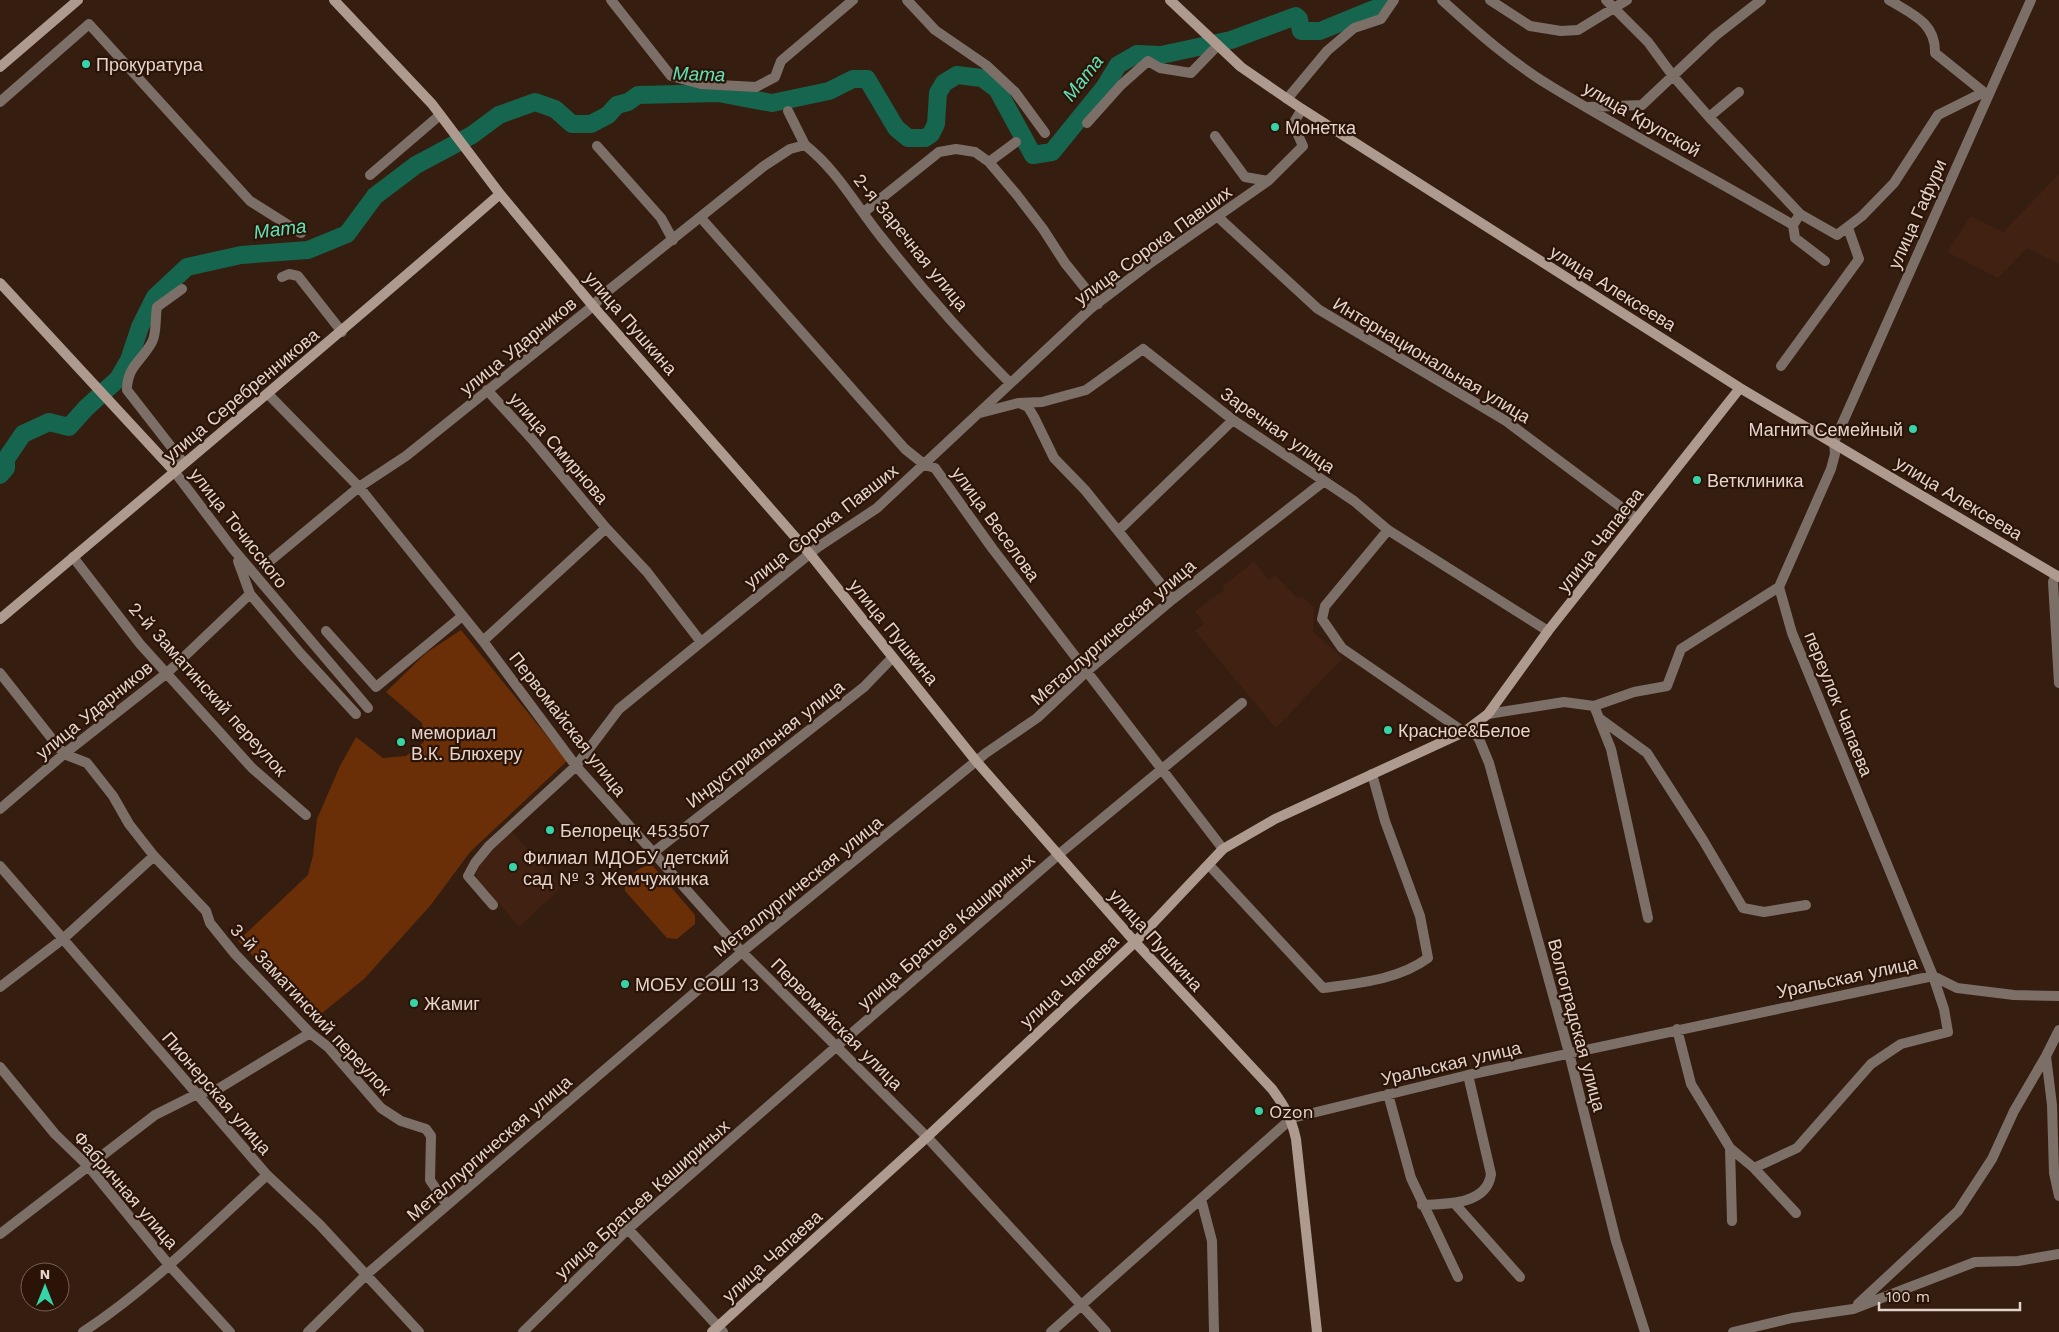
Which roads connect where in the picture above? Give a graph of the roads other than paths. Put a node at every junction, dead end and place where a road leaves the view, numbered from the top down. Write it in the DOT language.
graph roads {
  1 [pos="78,0"];
  2 [pos="334,0"];
  3 [pos="611,0"];
  4 [pos="853,0"];
  5 [pos="907,0"];
  6 [pos="1170,0"];
  7 [pos="1394,0"];
  8 [pos="1442,0"];
  9 [pos="1490,0"];
  10 [pos="1606,0"];
  11 [pos="1628,0"];
  12 [pos="1762,0"];
  13 [pos="1889,0"];
  14 [pos="2031,0"];
  15 [pos="1615,9"];
  16 [pos="1220,48"];
  17 [pos="0,67"];
  18 [pos="1672,76"];
  19 [pos="1739,92"];
  20 [pos="1986,94"];
  21 [pos="1287,99"];
  22 [pos="0,102"];
  23 [pos="1588,107"];
  24 [pos="1302,109"];
  25 [pos="788,111"];
  26 [pos="440,115"];
  27 [pos="1709,117"];
  28 [pos="1087,123"];
  29 [pos="1045,133"];
  30 [pos="1215,136"];
  31 [pos="1016,142"];
  32 [pos="805,145"];
  33 [pos="597,146"];
  34 [pos="989,162"];
  35 [pos="370,175"];
  36 [pos="1268,181"];
  37 [pos="500,194"];
  38 [pos="864,212"];
  39 [pos="1800,214"];
  40 [pos="1218,217"];
  41 [pos="701,218"];
  42 [pos="1793,225"];
  43 [pos="1848,228"];
  44 [pos="301,233"];
  45 [pos="673,240"];
  46 [pos="1825,261"];
  47 [pos="282,277"];
  48 [pos="0,283"];
  49 [pos="182,289"];
  50 [pos="1098,304"];
  51 [pos="593,306"];
  52 [pos="342,332"];
  53 [pos="1781,366"];
  54 [pos="1010,383"];
  55 [pos="1740,388"];
  56 [pos="488,390"];
  57 [pos="268,394"];
  58 [pos="1018,403"];
  59 [pos="979,413"];
  60 [pos="1233,420"];
  61 [pos="1834,442"];
  62 [pos="183,462"];
  63 [pos="925,465"];
  64 [pos="174,471"];
  65 [pos="1323,482"];
  66 [pos="359,488"];
  67 [pos="1637,519"];
  68 [pos="606,528"];
  69 [pos="1388,530"];
  70 [pos="1118,531"];
  71 [pos="232,549"];
  72 [pos="810,554"];
  73 [pos="73,557"];
  74 [pos="264,566"];
  75 [pos="2058,576"];
  76 [pos="1779,587"];
  77 [pos="250,594"];
  78 [pos="1173,598"];
  79 [pos="461,617"];
  80 [pos="0,618"];
  81 [pos="326,631"];
  82 [pos="1548,631"];
  83 [pos="483,642"];
  84 [pos="701,642"];
  85 [pos="892,658"];
  86 [pos="1086,672"];
  87 [pos="0,673"];
  88 [pos="167,673"];
  89 [pos="2059,682"];
  90 [pos="1242,703"];
  91 [pos="1594,706"];
  92 [pos="368,708"];
  93 [pos="356,714"];
  94 [pos="1488,714"];
  95 [pos="1599,718"];
  96 [pos="1468,730"];
  97 [pos="64,754"];
  98 [pos="976,761"];
  99 [pos="576,766"];
  100 [pos="1160,769"];
  101 [pos="1372,774"];
  102 [pos="0,809"];
  103 [pos="306,815"];
  104 [pos="1223,849"];
  105 [pos="654,852"];
  106 [pos="1058,855"];
  107 [pos="154,856"];
  108 [pos="1209,864"];
  109 [pos="0,866"];
  110 [pos="493,905"];
  111 [pos="1806,905"];
  112 [pos="1648,918"];
  113 [pos="64,938"];
  114 [pos="1135,942"];
  115 [pos="742,952"];
  116 [pos="1932,976"];
  117 [pos="0,987"];
  118 [pos="2059,996"];
  119 [pos="1677,1029"];
  120 [pos="2059,1030"];
  121 [pos="310,1033"];
  122 [pos="837,1046"];
  123 [pos="1568,1053"];
  124 [pos="2046,1056"];
  125 [pos="0,1067"];
  126 [pos="1468,1075"];
  127 [pos="197,1094"];
  128 [pos="1388,1094"];
  129 [pos="1292,1118"];
  130 [pos="927,1138"];
  131 [pos="1730,1148"];
  132 [pos="89,1167"];
  133 [pos="1754,1168"];
  134 [pos="267,1175"];
  135 [pos="2059,1196"];
  136 [pos="1201,1199"];
  137 [pos="1455,1204"];
  138 [pos="447,1205"];
  139 [pos="1422,1206"];
  140 [pos="1796,1212"];
  141 [pos="1732,1221"];
  142 [pos="628,1230"];
  143 [pos="0,1234"];
  144 [pos="2059,1254"];
  145 [pos="168,1265"];
  146 [pos="367,1274"];
  147 [pos="1458,1277"];
  148 [pos="1520,1277"];
  149 [pos="1082,1303"];
  150 [pos="1853,1309"];
  151 [pos="718,1330"];
  152 [pos="312,1331"];
  153 [pos="83,1332"];
  154 [pos="230,1332"];
  155 [pos="419,1332"];
  156 [pos="523,1332"];
  157 [pos="1051,1332"];
  158 [pos="1106,1332"];
  159 [pos="1214,1332"];
  160 [pos="1317,1332"];
  161 [pos="1645,1332"];
  162 [pos="1733,1332"];
  1 -- 17 [label="street"];
  2 -- 26 [label="street, улица Пушкина"];
  3 -- 4 [label="street"];
  5 -- 29 [label="street"];
  6 -- 16 [label="street, улица Алексеева"];
  7 -- 21 [label="street"];
  8 -- 23 [label="street, улица Крупской"];
  9 -- 15 [label="street"];
  10 -- 15 [label="street"];
  11 -- 15 [label="street"];
  12 -- 18 [label="street"];
  13 -- 20 [label="street"];
  14 -- 20 [label="street, улица Гафури"];
  15 -- 18 [label="street"];
  16 -- 21 [label="street, улица Алексеева"];
  16 -- 28 [label="street"];
  18 -- 23 [label="street"];
  18 -- 27 [label="street"];
  19 -- 27 [label="street"];
  20 -- 43 [label="street"];
  20 -- 61 [label="street, улица Гафури"];
  21 -- 24 [label="street, улица Алексеева"];
  22 -- 44 [label="street"];
  23 -- 42 [label="street, улица Крупской"];
  24 -- 36 [label="street, улица Сорока Павших"];
  24 -- 55 [label="street, улица Алексеева"];
  25 -- 32 [label="street, 2-я Заречная улица"];
  26 -- 35 [label="street"];
  26 -- 37 [label="street, улица Пушкина"];
  27 -- 39 [label="street"];
  30 -- 36 [label="street"];
  31 -- 34 [label="street"];
  32 -- 38 [label="street, 2-я Заречная улица"];
  32 -- 41 [label="street, улица Ударников"];
  33 -- 45 [label="street"];
  34 -- 38 [label="street"];
  34 -- 50 [label="street"];
  36 -- 40 [label="street, улица Сорока Павших"];
  37 -- 51 [label="street, улица Пушкина"];
  37 -- 52 [label="street, улица Серебренникова"];
  38 -- 54 [label="street, 2-я Заречная улица"];
  39 -- 42 [label="street"];
  39 -- 43 [label="street"];
  40 -- 50 [label="street, улица Сорока Павших"];
  40 -- 67 [label="street, Интернациональная улица"];
  41 -- 45 [label="street, улица Ударников"];
  41 -- 63 [label="street, улица Веселова"];
  42 -- 46 [label="street"];
  43 -- 53 [label="street"];
  45 -- 51 [label="street, улица Ударников"];
  47 -- 52 [label="street"];
  48 -- 64 [label="street, улица Точисского"];
  49 -- 62 [label="street"];
  50 -- 54 [label="street, улица Сорока Павших"];
  51 -- 56 [label="street, улица Ударников"];
  51 -- 72 [label="street, улица Пушкина"];
  52 -- 57 [label="street, улица Серебренникова"];
  54 -- 59 [label="street, улица Сорока Павших"];
  55 -- 61 [label="street, улица Алексеева"];
  55 -- 67 [label="street, улица Чапаева"];
  56 -- 66 [label="street, улица Ударников"];
  56 -- 68 [label="street, улица Смирнова"];
  57 -- 62 [label="street, улица Серебренникова"];
  57 -- 66 [label="street, Первомайская улица"];
  58 -- 59 [label="street, Заречная улица"];
  58 -- 60 [label="street, Заречная улица"];
  58 -- 70 [label="street"];
  59 -- 63 [label="street, улица Сорока Павших"];
  60 -- 65 [label="street, Заречная улица"];
  60 -- 70 [label="street"];
  61 -- 75 [label="street, улица Алексеева"];
  61 -- 76 [label="street"];
  62 -- 64 [label="street, улица Серебренникова"];
  63 -- 72 [label="street, улица Сорока Павших"];
  63 -- 86 [label="street, улица Веселова"];
  64 -- 71 [label="street, улица Точисского"];
  64 -- 73 [label="street, улица Серебренникова"];
  65 -- 69 [label="street, Заречная улица"];
  65 -- 78 [label="street, Металлургическая улица"];
  66 -- 74 [label="street, улица Ударников"];
  66 -- 79 [label="street, Первомайская улица"];
  67 -- 82 [label="street, улица Чапаева"];
  68 -- 83 [label="street, улица Смирнова"];
  68 -- 84 [label="street, улица Смирнова"];
  69 -- 82 [label="street, Заречная улица"];
  69 -- 96 [label="street"];
  70 -- 78 [label="street"];
  71 -- 77 [label="street"];
  71 -- 92 [label="street, улица Точисского"];
  72 -- 84 [label="street, улица Сорока Павших"];
  72 -- 85 [label="street, улица Пушкина"];
  73 -- 80 [label="street, улица Серебренникова"];
  73 -- 88 [label="street, 2-й Заматинский переулок"];
  75 -- 89 [label="street"];
  76 -- 91 [label="street"];
  76 -- 116 [label="street, переулок Чапаева"];
  77 -- 88 [label="street, улица Ударников"];
  77 -- 93 [label="street"];
  78 -- 86 [label="street, Металлургическая улица"];
  79 -- 81 [label="street"];
  79 -- 83 [label="street, Первомайская улица"];
  82 -- 94 [label="street, улица Чапаева"];
  83 -- 99 [label="street, Первомайская улица"];
  84 -- 99 [label="street, улица Сорока Павших"];
  85 -- 98 [label="street, улица Пушкина"];
  85 -- 105 [label="street, Индустриальная улица"];
  86 -- 98 [label="street, Металлургическая улица"];
  86 -- 100 [label="street, улица Веселова"];
  87 -- 97 [label="street"];
  88 -- 97 [label="street, улица Ударников"];
  88 -- 103 [label="street, 2-й Заматинский переулок"];
  90 -- 100 [label="street, улица Братьев Кашириных"];
  91 -- 94 [label="street"];
  91 -- 95 [label="street"];
  94 -- 96 [label="street, улица Чапаева"];
  95 -- 111 [label="street"];
  95 -- 112 [label="street"];
  96 -- 101 [label="street, улица Чапаева"];
  96 -- 123 [label="street, Волгоградская улица"];
  97 -- 102 [label="street, улица Ударников"];
  97 -- 107 [label="street, 3-й Заматинский переулок"];
  98 -- 106 [label="street, улица Пушкина"];
  98 -- 115 [label="street, Металлургическая улица"];
  99 -- 105 [label="street, Первомайская улица"];
  99 -- 110 [label="street, улица Сорока Павших"];
  100 -- 104 [label="street, улица Веселова"];
  100 -- 106 [label="street, улица Братьев Кашириных"];
  101 -- 104 [label="street, улица Чапаева"];
  101 -- 108 [label="street"];
  104 -- 108 [label="street, улица Чапаева"];
  105 -- 115 [label="street, Первомайская улица"];
  106 -- 114 [label="street, улица Пушкина"];
  106 -- 122 [label="street, улица Братьев Кашириных"];
  107 -- 113 [label="street"];
  107 -- 121 [label="street, 3-й Заматинский переулок"];
  108 -- 114 [label="street, улица Чапаева"];
  109 -- 113 [label="street, Пионерская улица"];
  113 -- 117 [label="street"];
  113 -- 127 [label="street, Пионерская улица"];
  114 -- 129 [label="street, улица Пушкина"];
  114 -- 130 [label="street, улица Чапаева"];
  115 -- 122 [label="street, Первомайская улица"];
  115 -- 138 [label="street, Металлургическая улица"];
  116 -- 118 [label="street, Уральская улица"];
  116 -- 119 [label="street, Уральская улица"];
  116 -- 133 [label="street, Уральская улица"];
  119 -- 123 [label="street, Уральская улица"];
  119 -- 131 [label="street"];
  120 -- 124 [label="street"];
  121 -- 127 [label="street"];
  121 -- 138 [label="street, 3-й Заматинский переулок"];
  122 -- 130 [label="street, Первомайская улица"];
  122 -- 142 [label="street, улица Братьев Кашириных"];
  123 -- 126 [label="street, Уральская улица"];
  123 -- 161 [label="street, Волгоградская улица"];
  124 -- 135 [label="street"];
  124 -- 150 [label="street"];
  125 -- 132 [label="street, Фабричная улица"];
  126 -- 128 [label="street, Уральская улица"];
  126 -- 137 [label="street"];
  127 -- 132 [label="street"];
  127 -- 134 [label="street, Пионерская улица"];
  128 -- 129 [label="street, Уральская улица"];
  128 -- 139 [label="street"];
  129 -- 136 [label="street, Уральская улица"];
  129 -- 160 [label="street, улица Пушкина"];
  130 -- 149 [label="street, Первомайская улица"];
  130 -- 151 [label="street, улица Чапаева"];
  131 -- 133 [label="street"];
  131 -- 141 [label="street"];
  132 -- 143 [label="street"];
  132 -- 145 [label="street, Фабричная улица"];
  133 -- 140 [label="street"];
  134 -- 145 [label="street"];
  134 -- 146 [label="street, Пионерская улица"];
  136 -- 149 [label="street, Уральская улица"];
  136 -- 159 [label="street"];
  137 -- 139 [label="street"];
  137 -- 148 [label="street"];
  138 -- 146 [label="street, Металлургическая улица"];
  139 -- 147 [label="street"];
  142 -- 151 [label="street"];
  142 -- 156 [label="street, улица Братьев Кашириных"];
  144 -- 150 [label="street"];
  145 -- 153 [label="street"];
  145 -- 154 [label="street, Фабричная улица"];
  146 -- 152 [label="street, Металлургическая улица"];
  146 -- 155 [label="street, Пионерская улица"];
  149 -- 157 [label="street, Уральская улица"];
  149 -- 158 [label="street, Первомайская улица"];
  150 -- 162 [label="street"];
}
